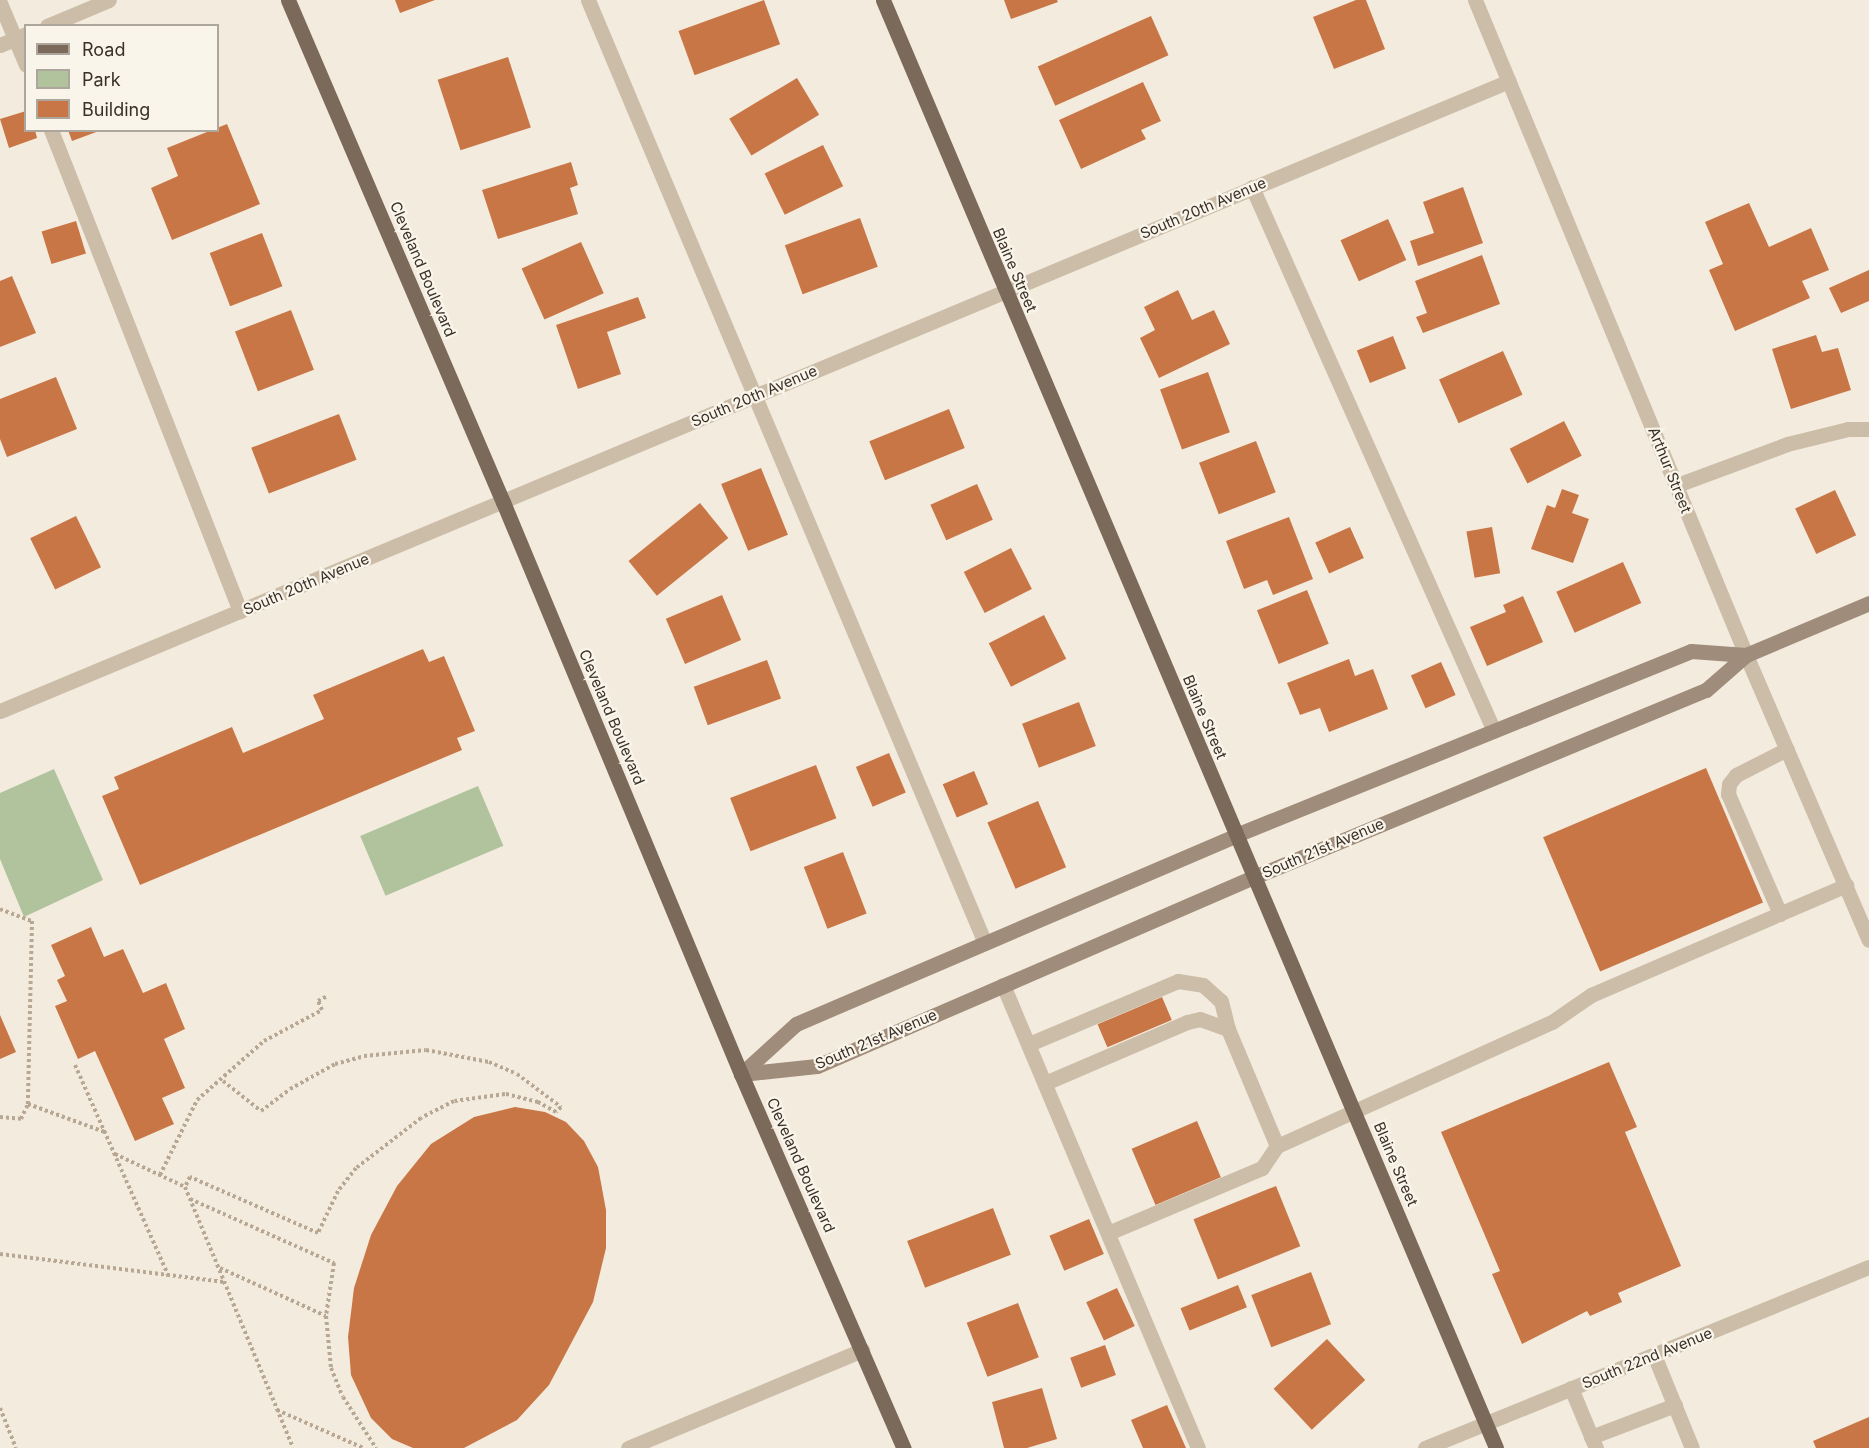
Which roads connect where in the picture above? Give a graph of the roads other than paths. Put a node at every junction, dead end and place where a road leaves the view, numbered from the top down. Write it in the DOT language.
graph roads {
  1 [pos="109,0"];
  2 [pos="288,0"];
  3 [pos="588,0"];
  4 [pos="883,0"];
  5 [pos="1475,0"];
  6 [pos="0,3"];
  7 [pos="52,24"];
  8 [pos="20,37"];
  9 [pos="0,45"];
  10 [pos="24,55"];
  11 [pos="1509,81"];
  12 [pos="52,132"];
  13 [pos="1252,187"];
  14 [pos="1005,291"];
  15 [pos="754,396"];
  16 [pos="1869,429"];
  17 [pos="1677,485"];
  18 [pos="503,502"];
  19 [pos="1869,603"];
  20 [pos="240,611"];
  21 [pos="1746,655"];
  22 [pos="0,710"];
  23 [pos="1494,731"];
  24 [pos="1787,749"];
  25 [pos="1236,835"];
  26 [pos="1254,877"];
  27 [pos="1846,885"];
  28 [pos="1780,914"];
  29 [pos="1869,939"];
  30 [pos="985,943"];
  31 [pos="1003,985"];
  32 [pos="1228,1029"];
  33 [pos="1029,1044"];
  34 [pos="741,1074"];
  35 [pos="1045,1083"];
  36 [pos="1354,1110"];
  37 [pos="1277,1146"];
  38 [pos="1108,1233"];
  39 [pos="1869,1267"];
  40 [pos="862,1350"];
  41 [pos="1654,1355"];
  42 [pos="1571,1388"];
  43 [pos="1675,1405"];
  44 [pos="1485,1423"];
  45 [pos="1594,1443"];
  46 [pos="628,1448"];
  47 [pos="904,1448"];
  48 [pos="1198,1448"];
  49 [pos="1425,1448"];
  50 [pos="1496,1448"];
  51 [pos="1692,1448"];
  1 -- 7 [label="street"];
  2 -- 18 [label="main road, Cleveland Boulevard"];
  3 -- 15 [label="street"];
  4 -- 14 [label="main road, Blaine Street"];
  5 -- 11 [label="street, Arthur Street"];
  6 -- 8 [label="street"];
  8 -- 9 [label="street"];
  8 -- 10 [label="street"];
  11 -- 13 [label="street, South 20th Avenue"];
  11 -- 17 [label="street, Arthur Street"];
  12 -- 20 [label="street"];
  13 -- 14 [label="street, South 20th Avenue"];
  13 -- 23 [label="street"];
  14 -- 15 [label="street, South 20th Avenue"];
  14 -- 25 [label="main road, Blaine Street"];
  15 -- 18 [label="street, South 20th Avenue"];
  15 -- 30 [label="street"];
  16 -- 17 [label="street"];
  17 -- 21 [label="street, Arthur Street"];
  18 -- 20 [label="street, South 20th Avenue"];
  18 -- 34 [label="main road, Cleveland Boulevard"];
  19 -- 21 [label="main road, South 21st Avenue"];
  20 -- 22 [label="street, South 20th Avenue"];
  21 -- 23 [label="main road, South 21st Avenue"];
  21 -- 24 [label="street, Arthur Street"];
  21 -- 26 [label="main road, South 21st Avenue"];
  23 -- 25 [label="main road, South 21st Avenue"];
  24 -- 27 [label="street, Arthur Street"];
  24 -- 28 [label="street"];
  25 -- 26 [label="main road, Blaine Street"];
  25 -- 30 [label="main road, South 21st Avenue"];
  26 -- 31 [label="main road, South 21st Avenue"];
  26 -- 36 [label="main road, Blaine Street"];
  27 -- 28 [label="street"];
  27 -- 29 [label="street, Arthur Street"];
  28 -- 36 [label="street"];
  30 -- 34 [label="main road, South 21st Avenue"];
  31 -- 33 [label="street"];
  31 -- 34 [label="main road, South 21st Avenue"];
  32 -- 33 [label="street"];
  32 -- 35 [label="street"];
  32 -- 37 [label="street"];
  33 -- 35 [label="street"];
  34 -- 40 [label="main road, Cleveland Boulevard"];
  35 -- 38 [label="street"];
  36 -- 37 [label="street"];
  36 -- 44 [label="main road, Blaine Street"];
  37 -- 38 [label="street"];
  38 -- 48 [label="street"];
  39 -- 41 [label="street, South 22nd Avenue"];
  40 -- 46 [label="street"];
  40 -- 47 [label="main road, Cleveland Boulevard"];
  41 -- 42 [label="street, South 22nd Avenue"];
  41 -- 43 [label="street"];
  42 -- 44 [label="street, South 22nd Avenue"];
  42 -- 45 [label="street"];
  43 -- 45 [label="street"];
  43 -- 51 [label="street"];
  44 -- 49 [label="street, South 22nd Avenue"];
  44 -- 50 [label="main road, Blaine Street"];
}
